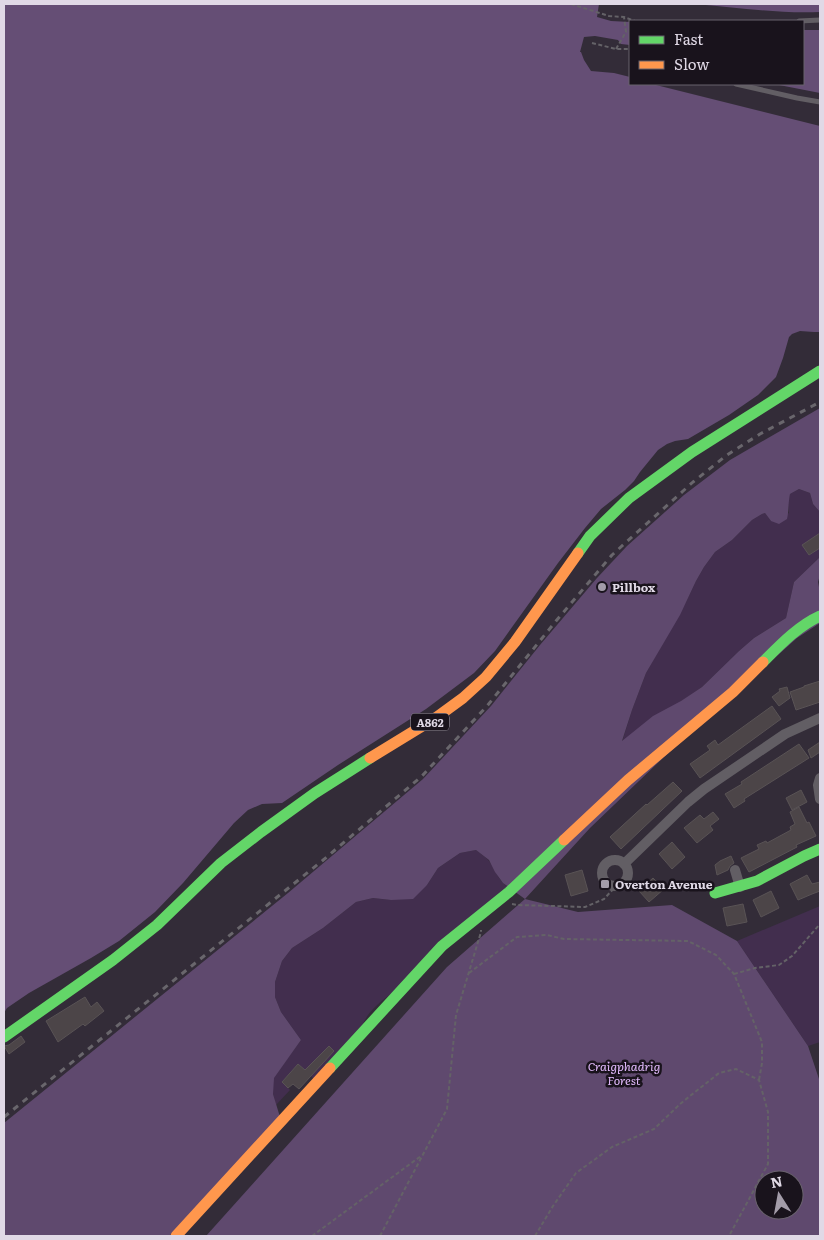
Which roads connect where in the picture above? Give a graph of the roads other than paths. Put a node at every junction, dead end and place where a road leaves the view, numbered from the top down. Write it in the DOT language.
graph roads {
  1 [pos="820,20"];
  2 [pos="804,21"];
  3 [pos="740,85"];
  4 [pos="820,102"];
  5 [pos="820,371"];
  6 [pos="820,616"];
  7 [pos="820,718"];
  8 [pos="820,778"];
  9 [pos="820,799"];
  10 [pos="820,849"];
  11 [pos="624,864"];
  12 [pos="735,870"];
  13 [pos="740,887"];
  14 [pos="715,893"];
  15 [pos="4,1037"];
  16 [pos="176,1236"];
  1 -- 2 [label="lane"];
  3 -- 4 [label="lane"];
  5 -- 15 [label="main road, A862"];
  6 -- 16 [label="main road"];
  7 -- 11 [label="street"];
  8 -- 9 [label="street"];
  10 -- 13 [label="main road"];
  11 -- 11 [label="street"];
  12 -- 13 [label="street"];
  13 -- 14 [label="main road"];
}
